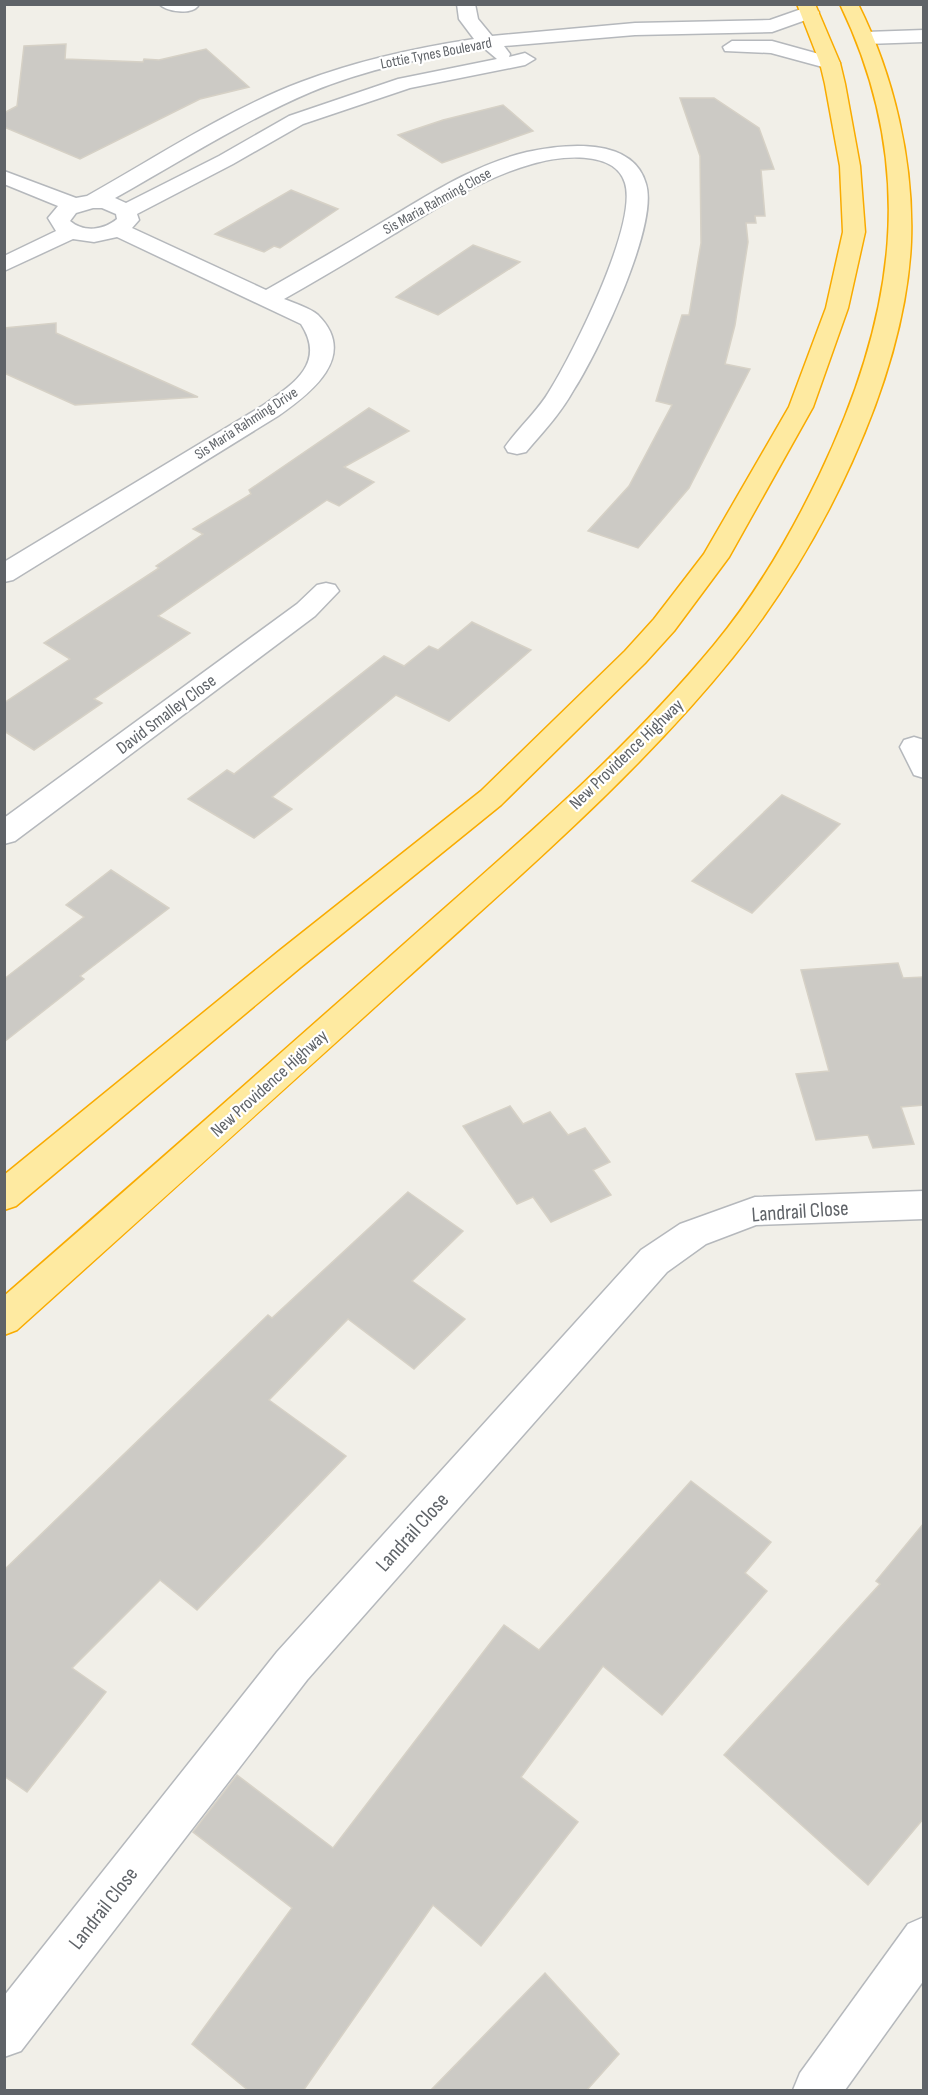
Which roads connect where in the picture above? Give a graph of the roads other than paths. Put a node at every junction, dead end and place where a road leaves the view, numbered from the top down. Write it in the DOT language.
graph roads {
  1 [pos="168,4"];
  2 [pos="466,4"];
  3 [pos="849,4"];
  4 [pos="189,6"];
  5 [pos="808,8"];
  6 [pos="924,36"];
  7 [pos="866,38"];
  8 [pos="489,42"];
  9 [pos="689,47"];
  10 [pos="588,52"];
  11 [pos="565,55"];
  12 [pos="543,57"];
  13 [pos="509,62"];
  14 [pos="830,63"];
  15 [pos="4,177"];
  16 [pos="84,203"];
  17 [pos="122,220"];
  18 [pos="70,232"];
  19 [pos="4,265"];
  20 [pos="269,298"];
  21 [pos="517,447"];
  22 [pos="4,574"];
  23 [pos="326,591"];
  24 [pos="11,820"];
  25 [pos="4,1196"];
  26 [pos="924,1205"];
  27 [pos="4,1319"];
  28 [pos="924,1940"];
  29 [pos="4,2034"];
  30 [pos="817,2091"];
  1 -- 4 [label="street"];
  2 -- 8 [label="street"];
  3 -- 7 [label="highway, New Providence Highway"];
  5 -- 8 [label="street, Lottie Tynes Boulevard"];
  5 -- 14 [label="highway"];
  6 -- 7 [label="street"];
  7 -- 27 [label="highway, New Providence Highway"];
  8 -- 13 [label="street"];
  8 -- 16 [label="street, Lottie Tynes Boulevard"];
  9 -- 14 [label="street"];
  10 -- 11 [label="street"];
  12 -- 13 [label="street, Lottie Tynes Boulevard"];
  13 -- 17 [label="street, Lottie Tynes Boulevard"];
  14 -- 25 [label="highway"];
  15 -- 16 [label="street, Sis Maria Rahming Drive"];
  16 -- 17 [label="street, Sis Maria Rahming Drive"];
  16 -- 18 [label="street"];
  17 -- 18 [label="street, Lottie Tynes Boulevard"];
  17 -- 20 [label="street, Sis Maria Rahming Drive"];
  18 -- 19 [label="street"];
  20 -- 21 [label="street, Sis Maria Rahming Close"];
  20 -- 22 [label="street, Sis Maria Rahming Drive"];
  23 -- 24 [label="street, David Smalley Close"];
  26 -- 29 [label="street, Landrail Close"];
  28 -- 30 [label="street"];
}
